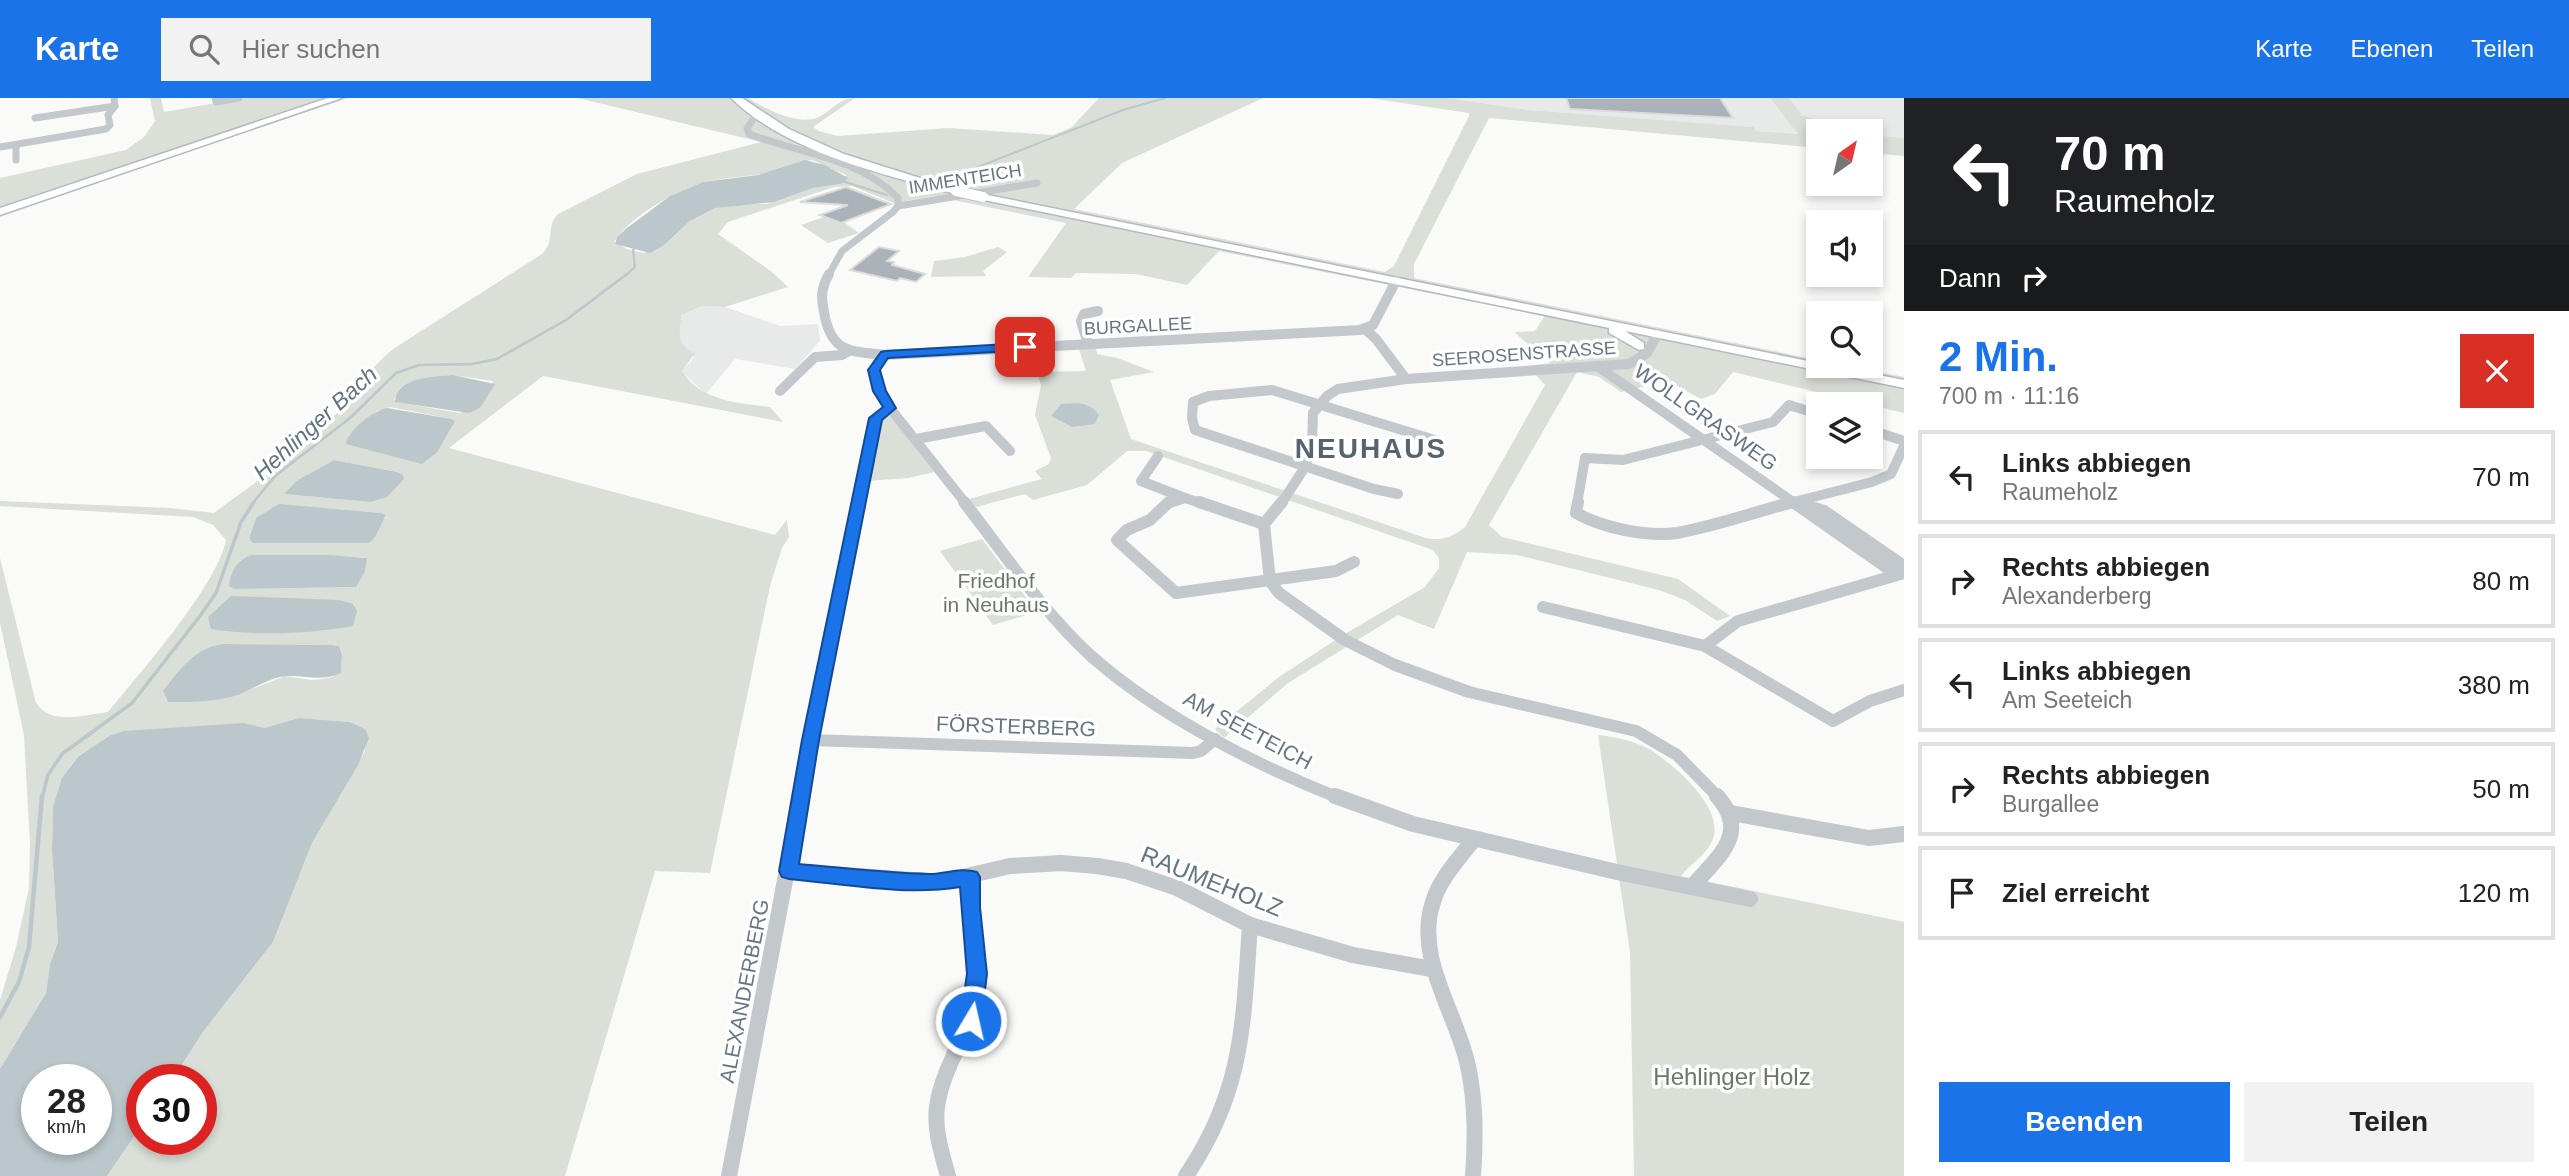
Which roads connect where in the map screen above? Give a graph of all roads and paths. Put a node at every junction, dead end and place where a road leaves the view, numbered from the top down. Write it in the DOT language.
graph roads {
  1 [pos="215,98"];
  2 [pos="239,98"];
  3 [pos="337,98"];
  4 [pos="736,98"];
  5 [pos="115,102"];
  6 [pos="757,114"];
  7 [pos="34,118"];
  8 [pos="767,121"];
  9 [pos="751,125"];
  10 [pos="91,133"];
  11 [pos="16,145"];
  12 [pos="90,146"];
  13 [pos="0,147"];
  14 [pos="16,160"];
  15 [pos="1038,183"];
  16 [pos="898,206"];
  17 [pos="0,212"];
  18 [pos="1396,281"];
  19 [pos="1098,311"];
  20 [pos="1595,321"];
  21 [pos="1365,329"];
  22 [pos="1651,332"];
  23 [pos="830,339"];
  24 [pos="1088,344"];
  25 [pos="1640,351"];
  26 [pos="852,352"];
  27 [pos="885,355"];
  28 [pos="815,357"];
  29 [pos="1597,366"];
  30 [pos="874,370"];
  31 [pos="1406,379"];
  32 [pos="1904,384"];
  33 [pos="780,391"];
  34 [pos="1319,405"];
  35 [pos="890,408"];
  36 [pos="1806,410"];
  37 [pos="1883,434"];
  38 [pos="916,439"];
  39 [pos="1701,440"];
  40 [pos="1904,441"];
  41 [pos="1441,442"];
  42 [pos="1904,446"];
  43 [pos="1010,451"];
  44 [pos="1158,456"];
  45 [pos="1305,467"];
  46 [pos="1398,494"];
  47 [pos="1185,498"];
  48 [pos="1792,502"];
  49 [pos="1264,524"];
  50 [pos="1354,562"];
  51 [pos="1904,570"];
  52 [pos="1270,581"];
  53 [pos="1543,607"];
  54 [pos="1704,646"];
  55 [pos="1904,690"];
  56 [pos="811,740"];
  57 [pos="1215,740"];
  58 [pos="1731,813"];
  59 [pos="1904,834"];
  60 [pos="1474,839"];
  61 [pos="789,871"];
  62 [pos="970,877"];
  63 [pos="1692,887"];
  64 [pos="1750,899"];
  65 [pos="1250,925"];
  66 [pos="1432,969"];
  67 [pos="729,1176"];
  68 [pos="948,1176"];
  69 [pos="1186,1176"];
  70 [pos="1473,1176"];
  1 -- 2 [label="street"];
  3 -- 17 [label="street"];
  4 -- 6 [label="street"];
  5 -- 7 [label="street"];
  5 -- 10 [label="street"];
  6 -- 8 [label="street"];
  6 -- 9 [label="street"];
  8 -- 9 [label="street"];
  8 -- 18 [label="street, bridge"];
  9 -- 16 [label="street"];
  10 -- 11 [label="street"];
  10 -- 12 [label="street"];
  11 -- 13 [label="street"];
  11 -- 14 [label="street"];
  15 -- 16 [label="street, IMMENTEICH"];
  16 -- 23 [label="street"];
  18 -- 20 [label="street"];
  18 -- 21 [label="street"];
  19 -- 24 [label="street"];
  20 -- 22 [label="street"];
  20 -- 25 [label="street"];
  21 -- 24 [label="street, BURGALLEE"];
  21 -- 31 [label="street, SEEROSENSTRASSE"];
  22 -- 25 [label="street, SEEROSENSTRASSE"];
  22 -- 32 [label="street"];
  23 -- 26 [label="street, BURGALLEE"];
  23 -- 28 [label="street"];
  24 -- 27 [label="street, BURGALLEE"];
  25 -- 29 [label="street, SEEROSENSTRASSE"];
  26 -- 27 [label="street, BURGALLEE"];
  26 -- 28 [label="street"];
  26 -- 30 [label="street, AM SEETEICH"];
  27 -- 30 [label="street"];
  28 -- 33 [label="street"];
  29 -- 31 [label="street, SEEROSENSTRASSE"];
  29 -- 39 [label="street, WOLLGRASWEG"];
  30 -- 35 [label="street, AM SEETEICH"];
  31 -- 34 [label="street, SEEROSENSTRASSE"];
  34 -- 41 [label="street"];
  34 -- 45 [label="street"];
  34 -- 45 [label="street"];
  35 -- 38 [label="street, AM SEETEICH"];
  35 -- 56 [label="street, ALEXANDERBERG"];
  36 -- 39 [label="street"];
  37 -- 40 [label="street"];
  38 -- 43 [label="street"];
  38 -- 57 [label="street, AM SEETEICH"];
  39 -- 48 [label="street, WOLLGRASWEG"];
  39 -- 48 [label="street"];
  42 -- 48 [label="street"];
  44 -- 47 [label="street"];
  45 -- 46 [label="street"];
  45 -- 49 [label="street"];
  47 -- 49 [label="street"];
  47 -- 52 [label="street"];
  48 -- 51 [label="street, WOLLGRASWEG"];
  49 -- 52 [label="street"];
  50 -- 52 [label="street"];
  51 -- 54 [label="street"];
  52 -- 58 [label="street"];
  53 -- 54 [label="street"];
  54 -- 55 [label="street"];
  56 -- 57 [label="street, FÖRSTERBERG"];
  56 -- 61 [label="street, ALEXANDERBERG"];
  57 -- 60 [label="street, AM SEETEICH"];
  58 -- 59 [label="street"];
  58 -- 63 [label="street"];
  60 -- 63 [label="street, AM SEETEICH"];
  60 -- 66 [label="street"];
  61 -- 62 [label="street, RAUMEHOLZ"];
  61 -- 67 [label="street, ALEXANDERBERG"];
  62 -- 65 [label="street, RAUMEHOLZ"];
  62 -- 68 [label="street"];
  63 -- 64 [label="street, AM SEETEICH"];
  65 -- 66 [label="street, RAUMEHOLZ"];
  65 -- 69 [label="street"];
  66 -- 70 [label="street"];
}
